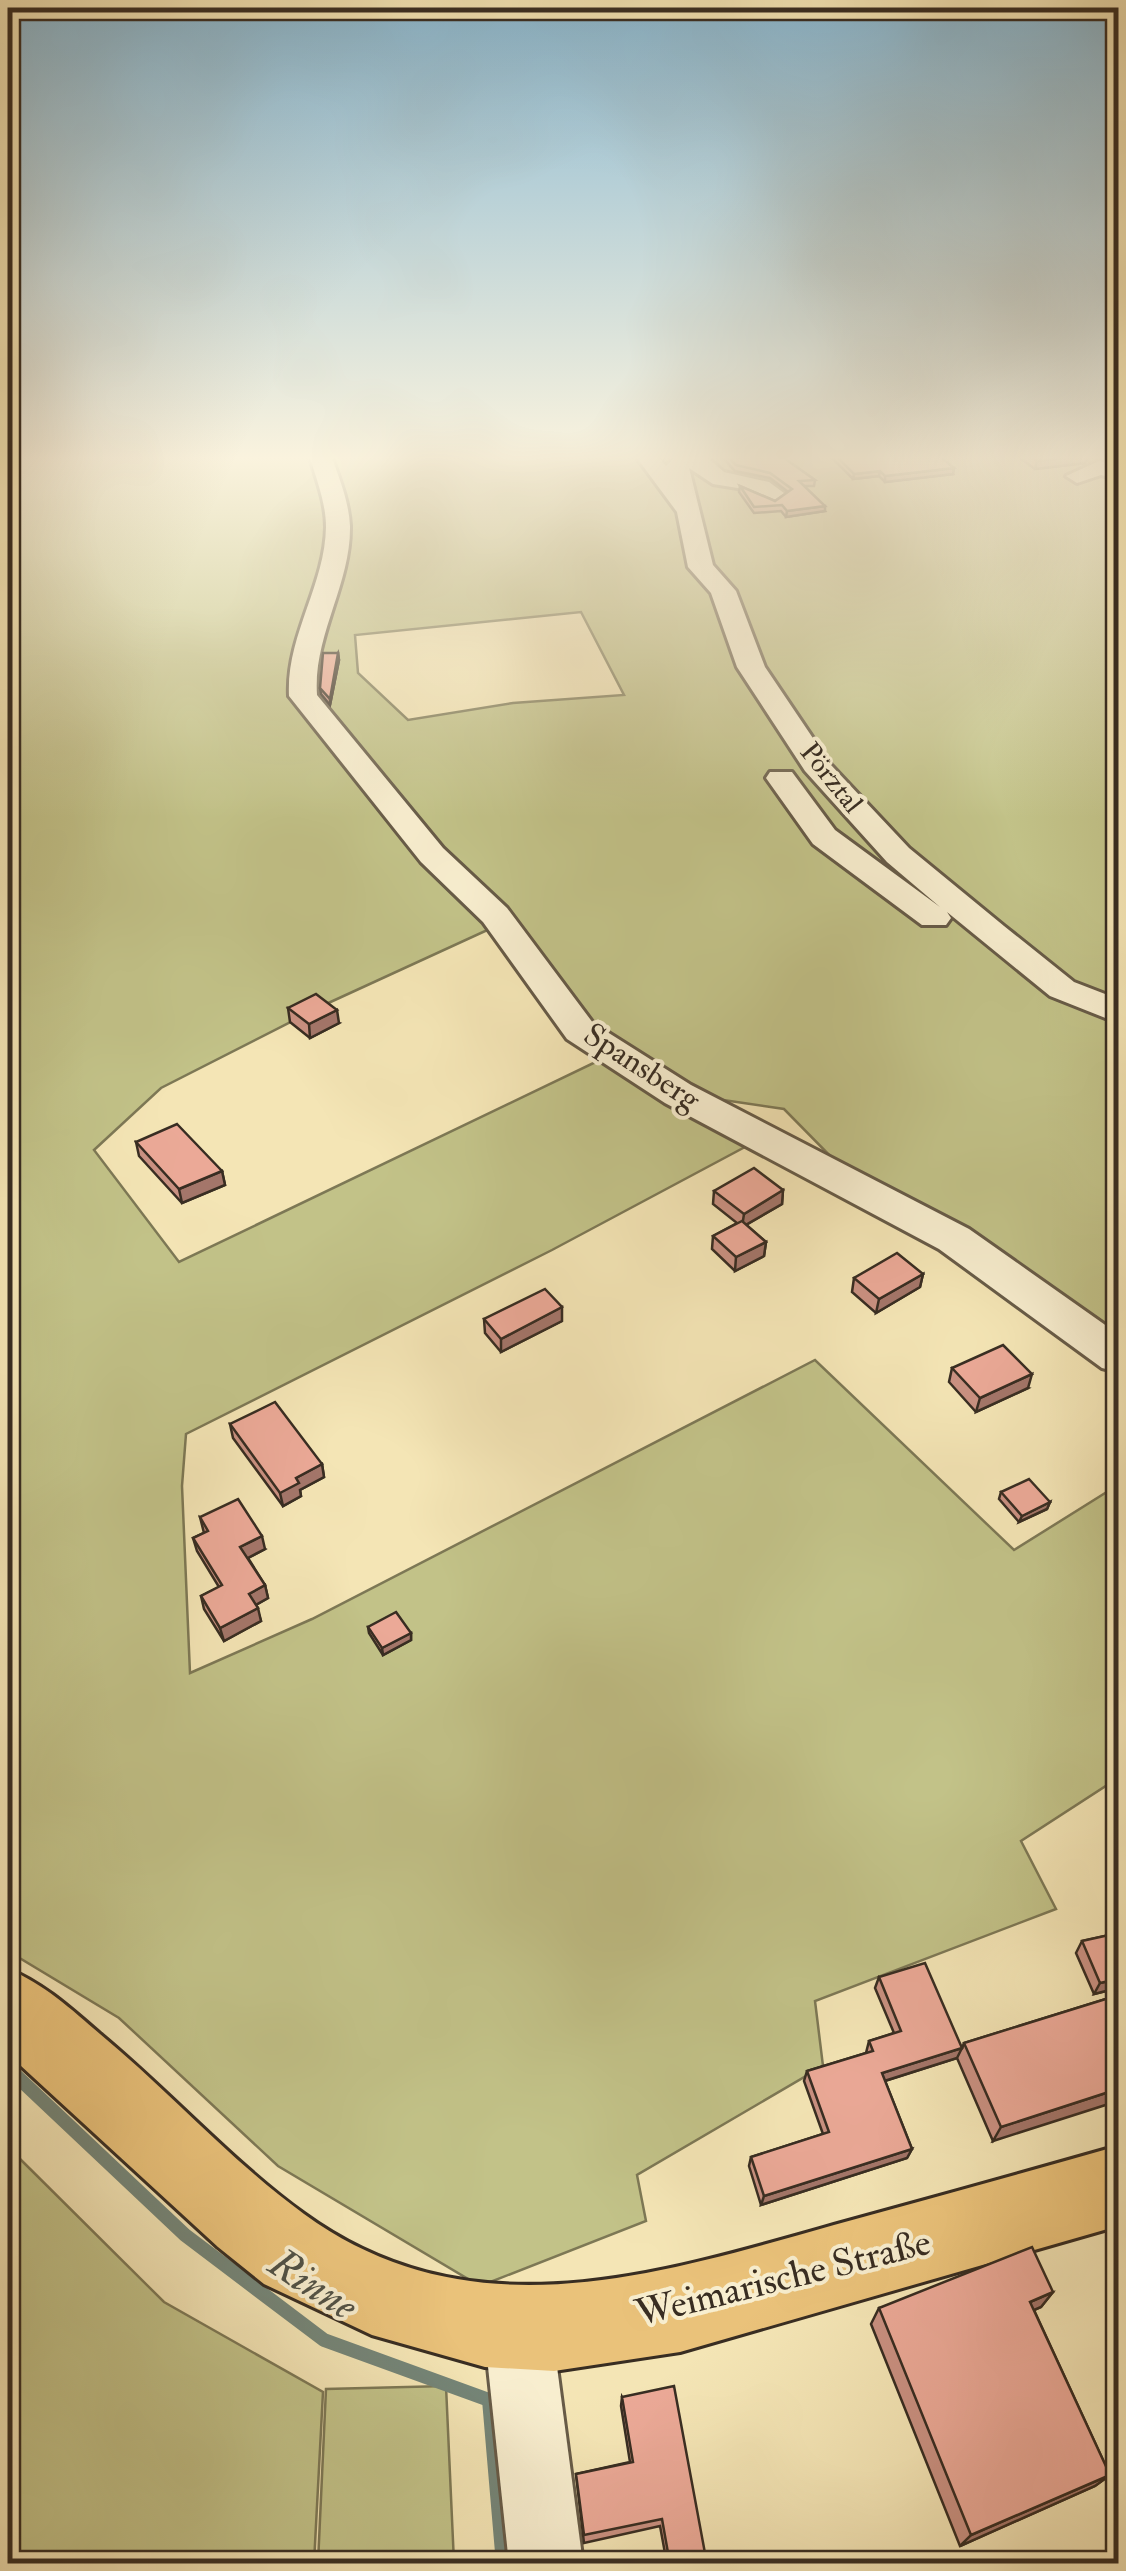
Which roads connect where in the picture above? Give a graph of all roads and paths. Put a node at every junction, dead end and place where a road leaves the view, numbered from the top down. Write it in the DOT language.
graph roads {
  1 [pos="328,578"];
  2 [pos="711,578"];
  3 [pos="781,778"];
  4 [pos="1062,989"];
  5 [pos="1118,1012"];
  6 [pos="1118,1356"];
  7 [pos="8,2006"];
  8 [pos="1118,2186"];
  9 [pos="518,2329"];
  10 [pos="546,2564"];
  1 -- 6 [label="street, Spansberg"];
  2 -- 4 [label="street, Pörztal"];
  3 -- 4 [label="street"];
  4 -- 5 [label="street, Pörztal"];
  7 -- 9 [label="main road, Weimarische Straße"];
  8 -- 9 [label="main road, Weimarische Straße"];
  9 -- 10 [label="street"];
}
